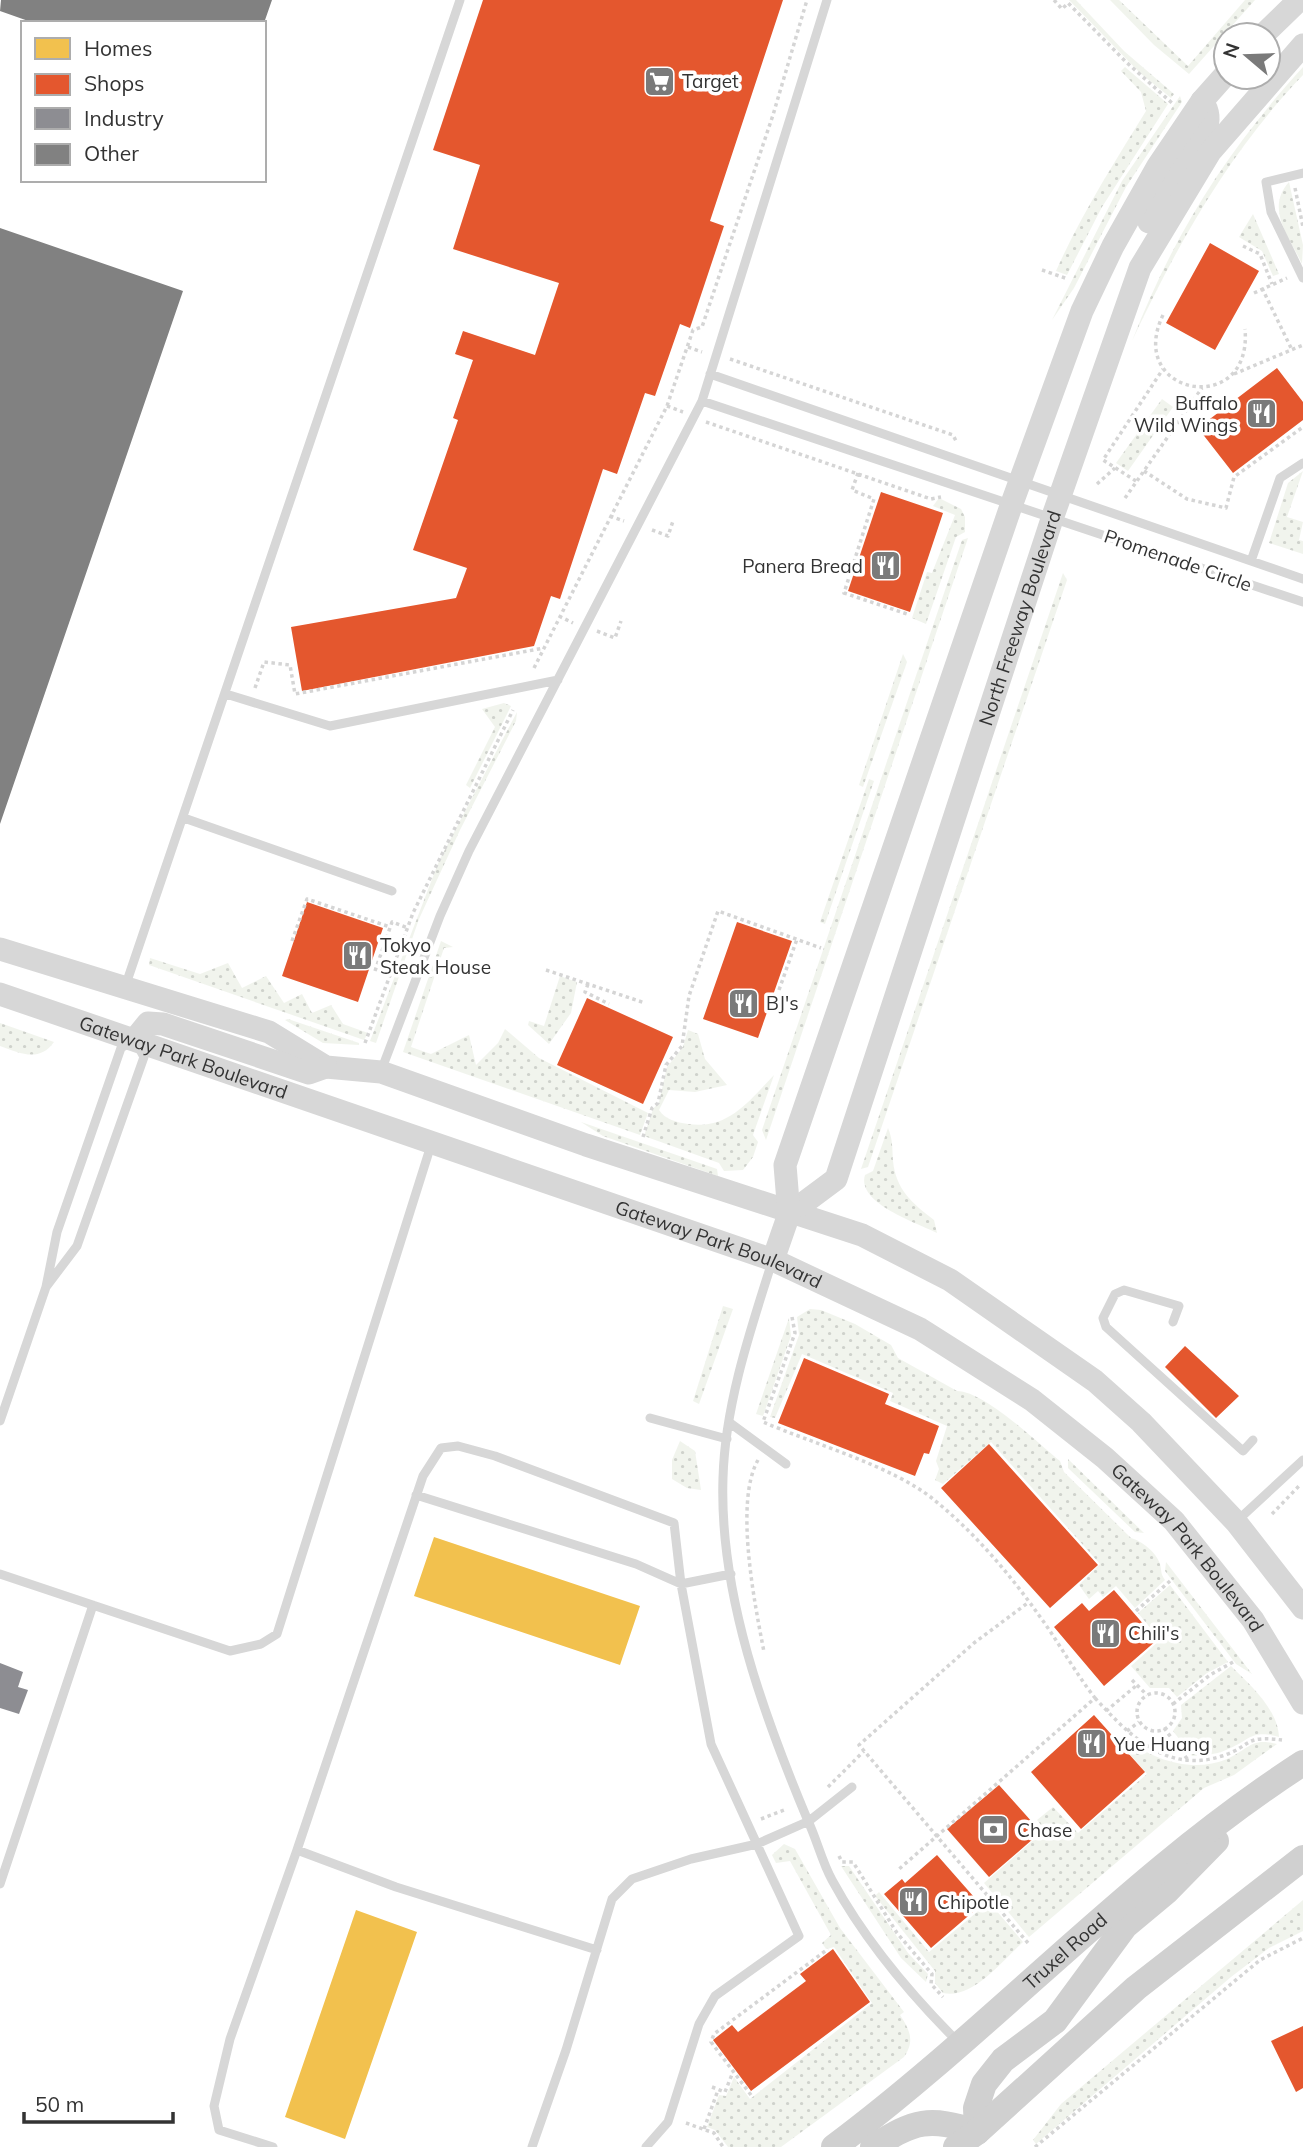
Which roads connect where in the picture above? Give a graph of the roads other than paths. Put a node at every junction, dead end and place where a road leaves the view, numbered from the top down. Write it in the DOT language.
graph roads {
  1 [pos="460,0"];
  2 [pos="827,0"];
  3 [pos="1299,0"];
  4 [pos="1277,21"];
  5 [pos="1303,45"];
  6 [pos="1212,90"];
  7 [pos="1202,101"];
  8 [pos="1303,173"];
  9 [pos="1140,268"];
  10 [pos="1302,276"];
  11 [pos="710,374"];
  12 [pos="702,401"];
  13 [pos="1303,463"];
  14 [pos="1021,480"];
  15 [pos="1011,506"];
  16 [pos="1056,506"];
  17 [pos="1251,561"];
  18 [pos="1303,579"];
  19 [pos="1303,602"];
  20 [pos="558,680"];
  21 [pos="226,694"];
  22 [pos="184,818"];
  23 [pos="393,891"];
  24 [pos="0,948"];
  25 [pos="125,987"];
  26 [pos="0,994"];
  27 [pos="135,1040"];
  28 [pos="326,1067"];
  29 [pos="381,1072"];
  30 [pos="432,1140"];
  31 [pos="789,1214"];
  32 [pos="772,1260"];
  33 [pos="46,1287"];
  34 [pos="1173,1322"];
  35 [pos="650,1418"];
  36 [pos="0,1421"];
  37 [pos="730,1423"];
  38 [pos="727,1439"];
  39 [pos="1253,1440"];
  40 [pos="1303,1460"];
  41 [pos="786,1464"];
  42 [pos="416,1495"];
  43 [pos="1236,1522"];
  44 [pos="0,1574"];
  45 [pos="731,1574"];
  46 [pos="681,1584"];
  47 [pos="93,1605"];
  48 [pos="1303,1608"];
  49 [pos="1303,1703"];
  50 [pos="1303,1763"];
  51 [pos="1277,1781"];
  52 [pos="852,1787"];
  53 [pos="808,1821"];
  54 [pos="757,1844"];
  55 [pos="297,1850"];
  56 [pos="1303,1858"];
  57 [pos="0,1884"];
  58 [pos="597,1950"];
  59 [pos="961,2046"];
  60 [pos="966,2140"];
  61 [pos="273,2147"];
  62 [pos="532,2147"];
  63 [pos="646,2147"];
  64 [pos="834,2147"];
  65 [pos="873,2147"];
  1 -- 21 [label="lane"];
  2 -- 11 [label="lane"];
  3 -- 4 [label="street"];
  5 -- 9 [label="street, North Freeway Boulevard"];
  6 -- 7 [label="street"];
  7 -- 9 [label="street"];
  7 -- 14 [label="street"];
  8 -- 10 [label="lane"];
  9 -- 16 [label="street, North Freeway Boulevard"];
  11 -- 12 [label="lane"];
  11 -- 14 [label="lane"];
  12 -- 15 [label="lane"];
  12 -- 20 [label="lane"];
  13 -- 17 [label="lane"];
  14 -- 15 [label="street"];
  14 -- 16 [label="lane"];
  15 -- 16 [label="lane"];
  15 -- 31 [label="street"];
  16 -- 17 [label="lane, Promenade Circle"];
  16 -- 19 [label="lane, Promenade Circle"];
  16 -- 31 [label="street, North Freeway Boulevard"];
  17 -- 18 [label="lane, Promenade Circle"];
  20 -- 21 [label="lane"];
  20 -- 29 [label="lane"];
  21 -- 22 [label="lane"];
  22 -- 23 [label="lane"];
  22 -- 25 [label="lane"];
  24 -- 25 [label="street"];
  25 -- 28 [label="street"];
  26 -- 27 [label="street, Gateway Park Boulevard"];
  27 -- 28 [label="street"];
  27 -- 30 [label="street, Gateway Park Boulevard"];
  27 -- 33 [label="lane"];
  27 -- 33 [label="lane"];
  28 -- 29 [label="street"];
  29 -- 31 [label="street"];
  30 -- 32 [label="street, Gateway Park Boulevard"];
  30 -- 47 [label="lane"];
  31 -- 32 [label="street"];
  31 -- 43 [label="street"];
  32 -- 37 [label="lane"];
  32 -- 49 [label="street, Gateway Park Boulevard"];
  33 -- 36 [label="lane"];
  34 -- 39 [label="lane"];
  35 -- 38 [label="lane"];
  37 -- 38 [label="lane"];
  37 -- 41 [label="lane"];
  38 -- 45 [label="lane"];
  40 -- 43 [label="lane"];
  42 -- 46 [label="lane"];
  42 -- 46 [label="lane"];
  42 -- 55 [label="lane"];
  43 -- 48 [label="street"];
  44 -- 47 [label="lane"];
  45 -- 46 [label="lane"];
  45 -- 53 [label="lane"];
  46 -- 54 [label="lane"];
  47 -- 57 [label="lane"];
  50 -- 51 [label="main road, Truxel Road"];
  51 -- 59 [label="main road, Truxel Road"];
  51 -- 60 [label="main road"];
  52 -- 53 [label="lane"];
  53 -- 54 [label="lane"];
  53 -- 59 [label="lane"];
  54 -- 58 [label="lane"];
  54 -- 63 [label="lane"];
  55 -- 58 [label="lane"];
  55 -- 61 [label="lane"];
  56 -- 60 [label="main road"];
  58 -- 62 [label="lane"];
  59 -- 64 [label="main road, Truxel Road"];
  60 -- 65 [label="main road"];
}
